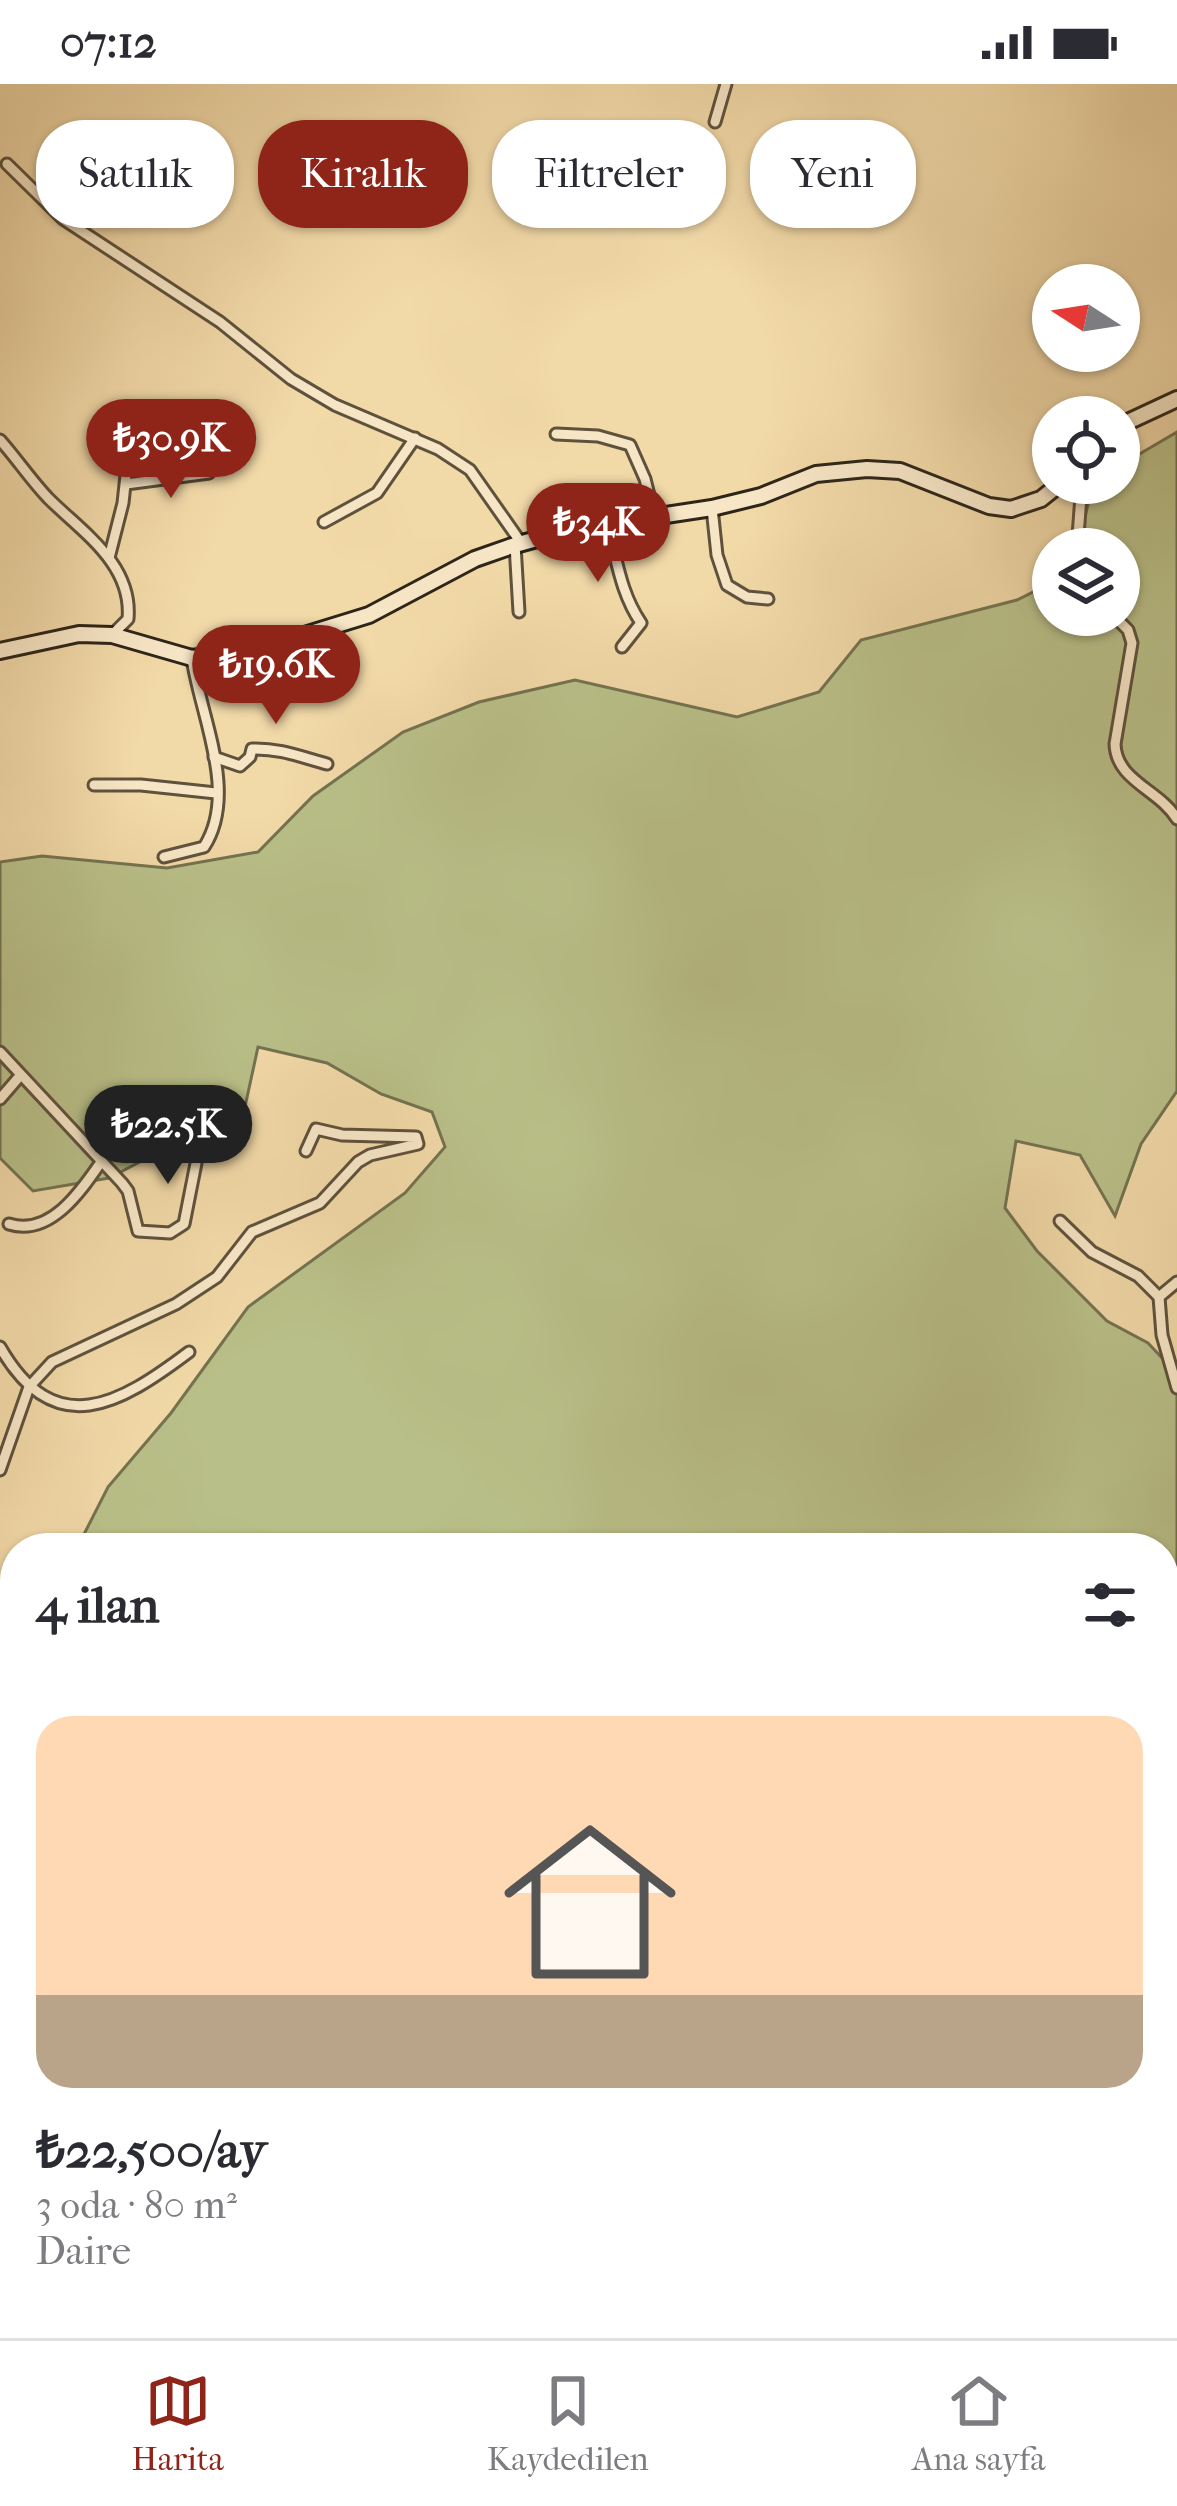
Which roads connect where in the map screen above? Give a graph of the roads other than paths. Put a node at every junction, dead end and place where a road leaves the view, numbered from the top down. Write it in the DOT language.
graph roads {
  1 [pos="725,84"];
  2 [pos="716,120"];
  3 [pos="7,164"];
  4 [pos="1177,398"];
  5 [pos="133,410"];
  6 [pos="1140,416"];
  7 [pos="556,434"];
  8 [pos="415,438"];
  9 [pos="0,440"];
  10 [pos="209,473"];
  11 [pos="126,484"];
  12 [pos="1032,503"];
  13 [pos="712,508"];
  14 [pos="655,520"];
  15 [pos="324,522"];
  16 [pos="607,524"];
  17 [pos="518,544"];
  18 [pos="109,558"];
  19 [pos="768,599"];
  20 [pos="519,612"];
  21 [pos="112,635"];
  22 [pos="1129,636"];
  23 [pos="622,647"];
  24 [pos="0,651"];
  25 [pos="192,658"];
  26 [pos="214,758"];
  27 [pos="327,764"];
  28 [pos="94,785"];
  29 [pos="216,793"];
  30 [pos="1177,819"];
  31 [pos="164,857"];
  32 [pos="0,1052"];
  33 [pos="19,1077"];
  34 [pos="0,1099"];
  35 [pos="199,1148"];
  36 [pos="306,1151"];
  37 [pos="101,1162"];
  38 [pos="1060,1221"];
  39 [pos="9,1223"];
  40 [pos="1177,1282"];
  41 [pos="1159,1297"];
  42 [pos="0,1346"];
  43 [pos="189,1352"];
  44 [pos="29,1387"];
  45 [pos="1177,1388"];
  46 [pos="3,1443"];
  47 [pos="0,1470"];
  1 -- 2 [label="street"];
  3 -- 8 [label="street"];
  4 -- 6 [label="main road"];
  5 -- 11 [label="street"];
  7 -- 14 [label="street"];
  8 -- 15 [label="street"];
  8 -- 17 [label="street"];
  9 -- 18 [label="street"];
  10 -- 11 [label="street"];
  11 -- 18 [label="street"];
  12 -- 13 [label="main road"];
  13 -- 14 [label="main road"];
  13 -- 19 [label="street"];
  14 -- 16 [label="main road"];
  16 -- 17 [label="main road"];
  16 -- 23 [label="street"];
  17 -- 20 [label="street"];
  17 -- 25 [label="main road"];
  18 -- 21 [label="street"];
  21 -- 24 [label="main road"];
  21 -- 25 [label="main road"];
  22 -- 30 [label="street"];
  25 -- 26 [label="street"];
  26 -- 27 [label="street"];
  26 -- 29 [label="street"];
  28 -- 29 [label="street"];
  29 -- 31 [label="street"];
  32 -- 33 [label="street"];
  33 -- 34 [label="street"];
  33 -- 37 [label="street"];
  35 -- 37 [label="street"];
  36 -- 44 [label="street"];
  37 -- 39 [label="street"];
  38 -- 41 [label="street"];
  40 -- 41 [label="street"];
  41 -- 45 [label="street"];
  42 -- 44 [label="street"];
  43 -- 44 [label="street"];
  44 -- 46 [label="street"];
  46 -- 47 [label="street"];
}
